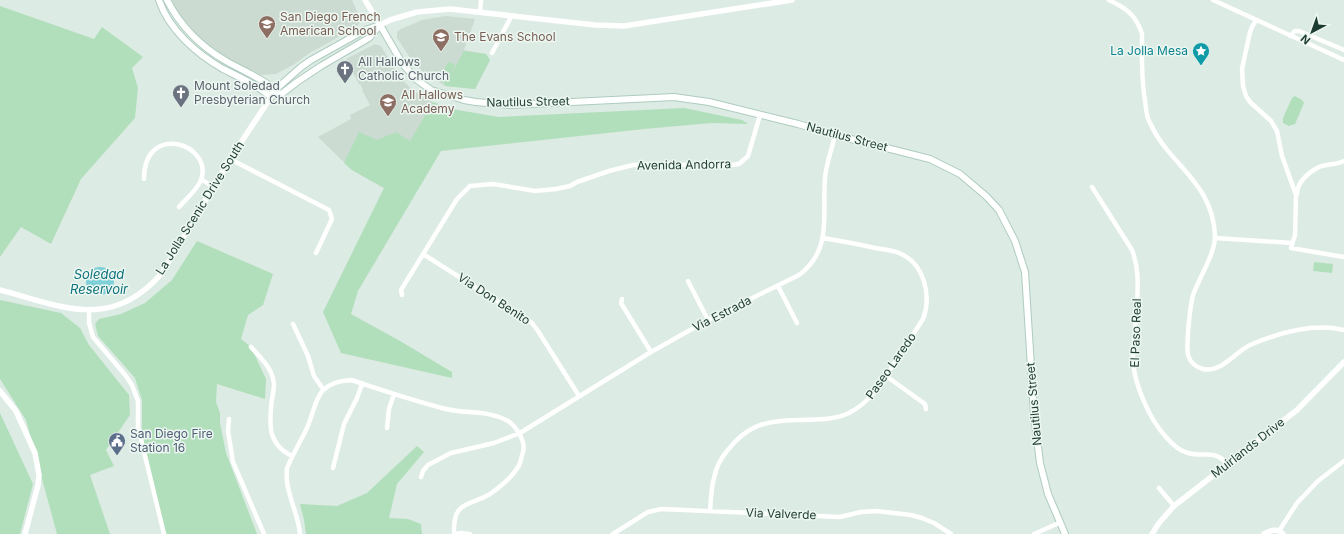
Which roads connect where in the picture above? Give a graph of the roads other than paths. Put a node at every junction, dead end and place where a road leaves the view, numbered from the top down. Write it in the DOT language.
graph roads {
  1 [pos="159,0"];
  2 [pos="167,0"];
  3 [pos="365,0"];
  4 [pos="481,0"];
  5 [pos="792,0"];
  6 [pos="1109,0"];
  7 [pos="1213,0"];
  8 [pos="764,2"];
  9 [pos="480,12"];
  10 [pos="512,15"];
  11 [pos="1256,21"];
  12 [pos="380,25"];
  13 [pos="1290,36"];
  14 [pos="1344,50"];
  15 [pos="492,53"];
  16 [pos="1344,60"];
  17 [pos="275,90"];
  18 [pos="280,95"];
  19 [pos="271,97"];
  20 [pos="760,115"];
  21 [pos="835,135"];
  22 [pos="230,159"];
  23 [pos="1344,161"];
  24 [pos="144,179"];
  25 [pos="201,179"];
  26 [pos="1092,186"];
  27 [pos="213,187"];
  28 [pos="1296,195"];
  29 [pos="179,207"];
  30 [pos="823,238"];
  31 [pos="1215,238"];
  32 [pos="1292,243"];
  33 [pos="316,253"];
  34 [pos="423,254"];
  35 [pos="1344,258"];
  36 [pos="688,281"];
  37 [pos="778,286"];
  38 [pos="0,290"];
  39 [pos="402,295"];
  40 [pos="622,299"];
  41 [pos="89,310"];
  42 [pos="708,320"];
  43 [pos="797,323"];
  44 [pos="293,324"];
  45 [pos="1344,330"];
  46 [pos="251,347"];
  47 [pos="650,352"];
  48 [pos="1344,362"];
  49 [pos="886,376"];
  50 [pos="362,384"];
  51 [pos="323,390"];
  52 [pos="0,391"];
  53 [pos="394,394"];
  54 [pos="579,396"];
  55 [pos="926,409"];
  56 [pos="229,419"];
  57 [pos="387,428"];
  58 [pos="520,433"];
  59 [pos="292,456"];
  60 [pos="1344,461"];
  61 [pos="1228,464"];
  62 [pos="333,468"];
  63 [pos="421,477"];
  64 [pos="1159,488"];
  65 [pos="1174,506"];
  66 [pos="710,511"];
  67 [pos="1059,523"];
  68 [pos="1281,532"];
  69 [pos="25,534"];
  70 [pos="164,534"];
  71 [pos="264,534"];
  72 [pos="300,534"];
  73 [pos="455,534"];
  74 [pos="470,534"];
  75 [pos="613,534"];
  76 [pos="951,534"];
  77 [pos="1034,534"];
  78 [pos="1065,534"];
  79 [pos="1152,534"];
  80 [pos="1264,534"];
  1 -- 19 [label="main road"];
  2 -- 17 [label="main road"];
  3 -- 12 [label="street"];
  4 -- 9 [label="street"];
  5 -- 8 [label="street, La Jolla Scenic Drive South"];
  6 -- 31 [label="street"];
  7 -- 11 [label="street"];
  8 -- 10 [label="street, La Jolla Scenic Drive South"];
  9 -- 10 [label="street, La Jolla Scenic Drive South"];
  9 -- 12 [label="street, La Jolla Scenic Drive South"];
  10 -- 15 [label="street"];
  11 -- 13 [label="street"];
  11 -- 28 [label="street"];
  12 -- 17 [label="main road, La Jolla Scenic Drive South"];
  12 -- 18 [label="main road, La Jolla Scenic Drive South"];
  12 -- 20 [label="main road, Nautilus Street"];
  13 -- 14 [label="street"];
  13 -- 16 [label="street"];
  17 -- 18 [label="main road"];
  17 -- 19 [label="main road, La Jolla Scenic Drive South"];
  18 -- 19 [label="main road, La Jolla Scenic Drive South"];
  19 -- 22 [label="street, La Jolla Scenic Drive South"];
  20 -- 21 [label="main road, Nautilus Street"];
  20 -- 34 [label="street, Avenida Andorra"];
  21 -- 30 [label="street, Via Estrada"];
  21 -- 67 [label="main road, Nautilus Street"];
  22 -- 27 [label="street, La Jolla Scenic Drive South"];
  22 -- 33 [label="street"];
  23 -- 28 [label="street"];
  24 -- 25 [label="street"];
  25 -- 27 [label="street"];
  25 -- 29 [label="street"];
  26 -- 61 [label="street, El Paso Real"];
  27 -- 41 [label="street, La Jolla Scenic Drive South"];
  28 -- 32 [label="street"];
  30 -- 37 [label="street, Via Estrada"];
  30 -- 49 [label="street, Paseo Laredo"];
  31 -- 32 [label="street"];
  31 -- 45 [label="street"];
  32 -- 35 [label="street"];
  34 -- 39 [label="street, Avenida Andorra"];
  34 -- 54 [label="street, Via Don Benito"];
  36 -- 42 [label="street"];
  37 -- 42 [label="street, Via Estrada"];
  37 -- 43 [label="street"];
  38 -- 41 [label="street, La Jolla Scenic Drive South"];
  40 -- 47 [label="street"];
  41 -- 70 [label="street"];
  42 -- 47 [label="street, Via Estrada"];
  44 -- 51 [label="street"];
  46 -- 59 [label="street"];
  47 -- 54 [label="street, Via Estrada"];
  48 -- 61 [label="street, Muirlands Drive"];
  49 -- 55 [label="street"];
  49 -- 66 [label="street, Paseo Laredo"];
  50 -- 51 [label="street"];
  50 -- 53 [label="street"];
  50 -- 62 [label="street"];
  51 -- 59 [label="street"];
  52 -- 69 [label="street"];
  53 -- 57 [label="street"];
  53 -- 58 [label="street"];
  54 -- 58 [label="street, Via Estrada"];
  56 -- 71 [label="street"];
  58 -- 63 [label="street, Via Estrada"];
  58 -- 73 [label="street"];
  59 -- 72 [label="street"];
  60 -- 68 [label="street"];
  61 -- 65 [label="street, Muirlands Drive"];
  64 -- 65 [label="street"];
  65 -- 79 [label="street, Muirlands Drive"];
  66 -- 75 [label="street, Via Valverde"];
  66 -- 76 [label="street, Via Valverde"];
  67 -- 77 [label="street"];
  67 -- 78 [label="main road, Nautilus Street"];
  68 -- 80 [label="street"];
  73 -- 74 [label="street"];
}
